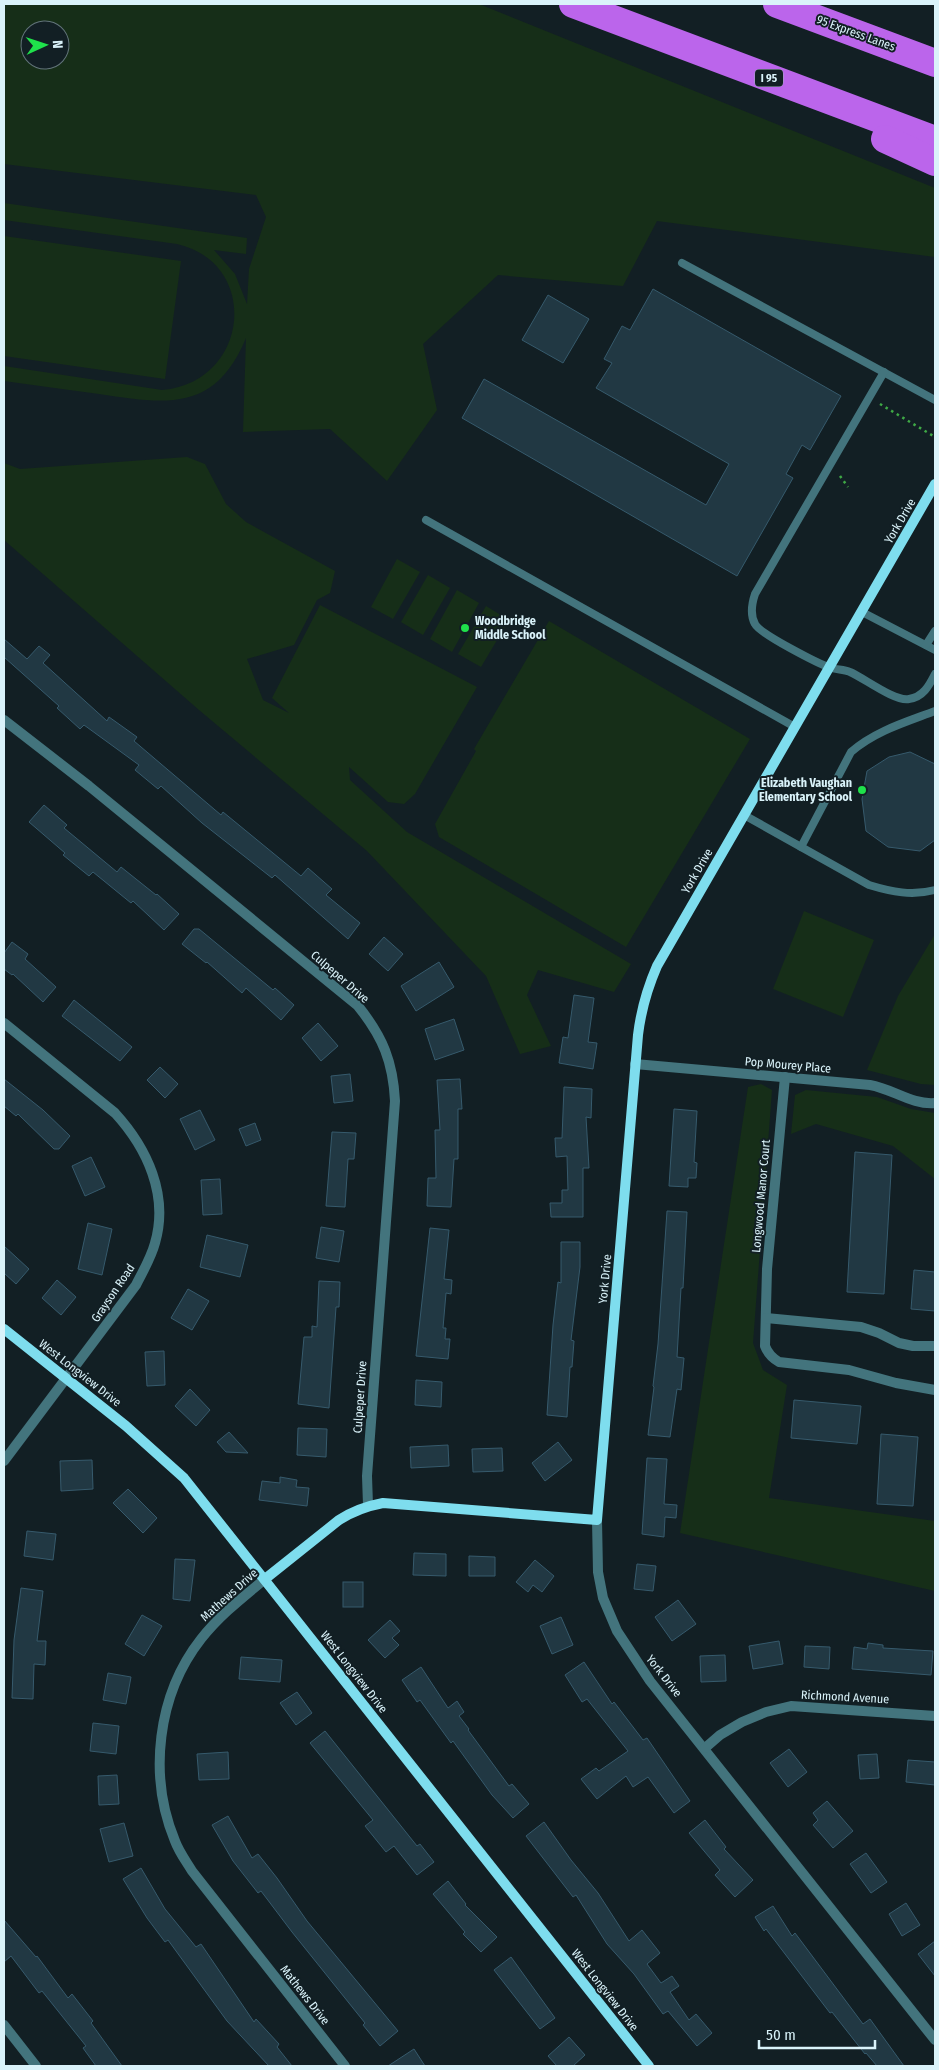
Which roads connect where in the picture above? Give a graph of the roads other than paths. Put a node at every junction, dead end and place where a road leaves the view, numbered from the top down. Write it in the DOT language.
graph roads {
  1 [pos="573,4"];
  2 [pos="777,4"];
  3 [pos="801,4"];
  4 [pos="602,15"];
  5 [pos="900,50"];
  6 [pos="935,63"];
  7 [pos="935,140"];
  8 [pos="935,162"];
  9 [pos="682,263"];
  10 [pos="884,372"];
  11 [pos="935,400"];
  12 [pos="935,484"];
  13 [pos="426,520"];
  14 [pos="862,612"];
  15 [pos="935,631"];
  16 [pos="926,645"];
  17 [pos="935,650"];
  18 [pos="831,668"];
  19 [pos="935,674"];
  20 [pos="935,711"];
  21 [pos="4,720"];
  22 [pos="795,727"];
  23 [pos="744,815"];
  24 [pos="801,846"];
  25 [pos="935,890"];
  26 [pos="4,1023"];
  27 [pos="635,1064"];
  28 [pos="785,1077"];
  29 [pos="935,1103"];
  30 [pos="766,1318"];
  31 [pos="4,1330"];
  32 [pos="935,1346"];
  33 [pos="66,1379"];
  34 [pos="935,1390"];
  35 [pos="4,1461"];
  36 [pos="368,1506"];
  37 [pos="598,1520"];
  38 [pos="265,1580"];
  39 [pos="935,1716"];
  40 [pos="705,1748"];
  41 [pos="4,2025"];
  42 [pos="935,2040"];
  43 [pos="36,2066"];
  44 [pos="345,2066"];
  45 [pos="649,2066"];
  1 -- 4 [label="highway, I 95"];
  2 -- 5 [label="highway, 95 Express Lanes"];
  3 -- 5 [label="highway"];
  4 -- 7 [label="highway, I 95"];
  4 -- 8 [label="highway"];
  5 -- 6 [label="highway, 95 Express Lanes"];
  9 -- 10 [label="lane"];
  10 -- 11 [label="lane"];
  10 -- 18 [label="lane"];
  12 -- 14 [label="street, York Drive"];
  13 -- 22 [label="lane"];
  14 -- 16 [label="lane"];
  14 -- 18 [label="street, York Drive"];
  15 -- 16 [label="lane"];
  16 -- 17 [label="lane"];
  18 -- 19 [label="lane"];
  18 -- 22 [label="street, York Drive"];
  20 -- 24 [label="lane"];
  21 -- 36 [label="street, Culpeper Drive"];
  22 -- 23 [label="street, York Drive"];
  23 -- 24 [label="lane"];
  23 -- 27 [label="street, York Drive"];
  24 -- 25 [label="lane"];
  26 -- 33 [label="street, Grayson Road"];
  27 -- 28 [label="street, Pop Mourey Place"];
  27 -- 37 [label="street, York Drive"];
  28 -- 29 [label="street, Pop Mourey Place"];
  28 -- 30 [label="street, Longwood Manor Court"];
  30 -- 32 [label="street"];
  30 -- 34 [label="street, Longwood Manor Court"];
  31 -- 33 [label="street, West Longview Drive"];
  33 -- 35 [label="street, Grayson Road"];
  33 -- 38 [label="street, West Longview Drive"];
  36 -- 37 [label="street, Mathews Drive"];
  36 -- 38 [label="street, Mathews Drive"];
  37 -- 40 [label="street, York Drive"];
  38 -- 44 [label="street, Mathews Drive"];
  38 -- 45 [label="street, West Longview Drive"];
  39 -- 40 [label="street, Richmond Avenue"];
  40 -- 42 [label="street, York Drive"];
  41 -- 43 [label="street"];
}
